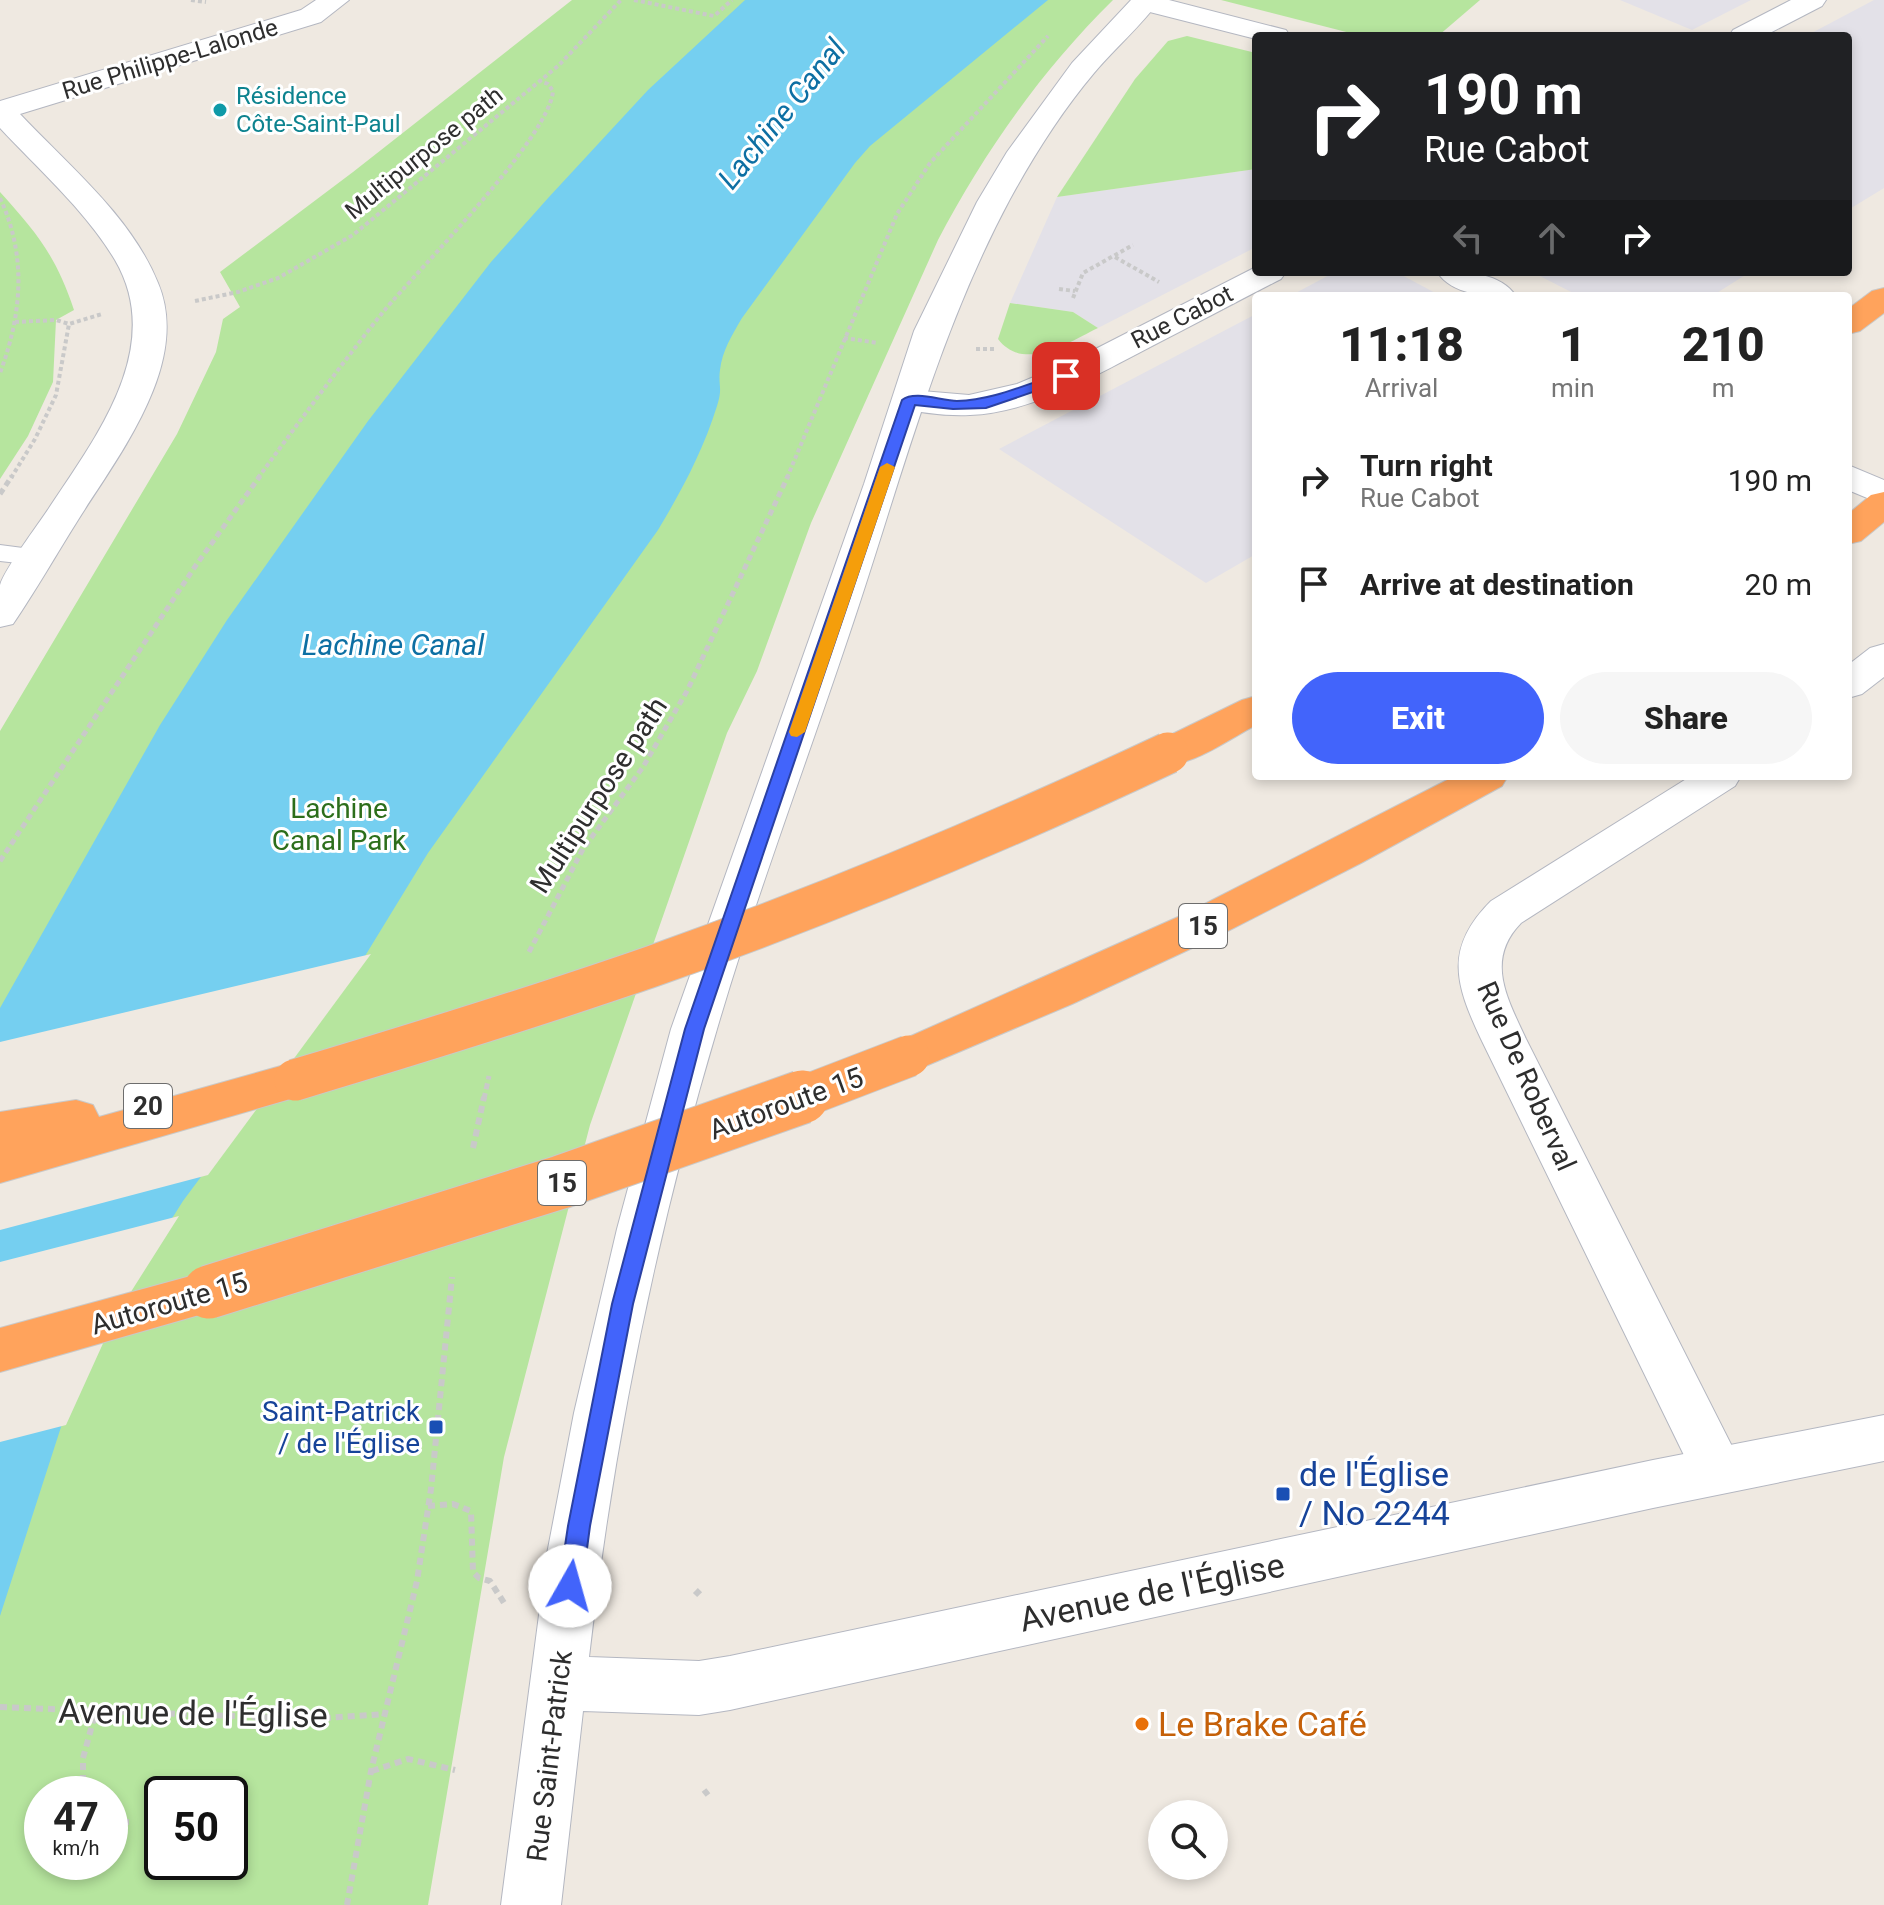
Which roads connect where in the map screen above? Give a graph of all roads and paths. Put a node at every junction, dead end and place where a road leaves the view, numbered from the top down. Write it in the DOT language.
graph roads {
  1 [pos="335,0"];
  2 [pos="621,0"];
  3 [pos="634,0"];
  4 [pos="732,0"];
  5 [pos="1812,0"];
  6 [pos="1145,1"];
  7 [pos="1059,27"];
  8 [pos="1261,32"];
  9 [pos="1751,32"];
  10 [pos="540,81"];
  11 [pos="0,110"];
  12 [pos="0,198"];
  13 [pos="1133,245"];
  14 [pos="1115,257"];
  15 [pos="1262,276"];
  16 [pos="1461,276"];
  17 [pos="1165,285"];
  18 [pos="1059,289"];
  19 [pos="1075,291"];
  20 [pos="1492,292"];
  21 [pos="225,297"];
  22 [pos="1073,298"];
  23 [pos="1884,298"];
  24 [pos="88,316"];
  25 [pos="1852,321"];
  26 [pos="15,322"];
  27 [pos="69,324"];
  28 [pos="844,338"];
  29 [pos="890,344"];
  30 [pos="0,373"];
  31 [pos="910,400"];
  32 [pos="1852,478"];
  33 [pos="0,494"];
  34 [pos="1884,494"];
  35 [pos="1884,503"];
  36 [pos="1852,530"];
  37 [pos="18,555"];
  38 [pos="0,615"];
  39 [pos="1884,657"];
  40 [pos="1852,682"];
  41 [pos="1252,711"];
  42 [pos="1481,780"];
  43 [pos="1715,780"];
  44 [pos="0,861"];
  45 [pos="526,959"];
  46 [pos="489,1073"];
  47 [pos="295,1080"];
  48 [pos="0,1130"];
  49 [pos="473,1150"];
  50 [pos="0,1164"];
  51 [pos="454,1265"];
  52 [pos="0,1350"];
  53 [pos="1884,1438"];
  54 [pos="1718,1470"];
  55 [pos="428,1506"];
  56 [pos="490,1581"];
  57 [pos="702,1588"];
  58 [pos="695,1595"];
  59 [pos="558,1683"];
  60 [pos="0,1707"];
  61 [pos="96,1711"];
  62 [pos="386,1714"];
  63 [pos="455,1770"];
  64 [pos="371,1771"];
  65 [pos="83,1776"];
  66 [pos="128,1822"];
  67 [pos="132,1822"];
  68 [pos="347,1905"];
  69 [pos="531,1905"];
  1 -- 11 [label="main road, Rue Philippe-Lalonde"];
  2 -- 10 [label="path, Multipurpose path"];
  3 -- 4 [label="path"];
  5 -- 9 [label="main road"];
  6 -- 8 [label="main road"];
  6 -- 31 [label="main road, Rue Saint-Patrick"];
  7 -- 28 [label="path, Multipurpose path"];
  10 -- 21 [label="path, Multipurpose path"];
  10 -- 44 [label="path"];
  11 -- 37 [label="main road"];
  12 -- 26 [label="path"];
  13 -- 14 [label="path"];
  14 -- 17 [label="path"];
  14 -- 19 [label="path"];
  15 -- 31 [label="main road, Rue Cabot"];
  16 -- 20 [label="main road"];
  18 -- 19 [label="path"];
  19 -- 22 [label="path"];
  23 -- 25 [label="highway"];
  24 -- 27 [label="path"];
  26 -- 27 [label="path"];
  26 -- 30 [label="path"];
  27 -- 33 [label="path"];
  28 -- 29 [label="path"];
  28 -- 45 [label="path, Multipurpose path"];
  31 -- 59 [label="main road, Rue Saint-Patrick"];
  32 -- 34 [label="main road"];
  35 -- 36 [label="highway"];
  37 -- 38 [label="main road"];
  39 -- 40 [label="main road"];
  41 -- 47 [label="highway, bridge"];
  42 -- 52 [label="highway, Autoroute 15 / 15, bridge"];
  43 -- 54 [label="main road, Rue De Roberval"];
  46 -- 49 [label="path"];
  47 -- 48 [label="highway, 20"];
  47 -- 50 [label="highway"];
  51 -- 55 [label="path"];
  53 -- 54 [label="main road, Avenue de l'Église"];
  54 -- 59 [label="main road, Avenue de l'Église"];
  55 -- 56 [label="path"];
  55 -- 62 [label="path"];
  57 -- 58 [label="path"];
  59 -- 69 [label="main road, Rue Saint-Patrick"];
  60 -- 61 [label="path, Avenue de l'Église"];
  61 -- 62 [label="path, Avenue de l'Église"];
  61 -- 65 [label="path"];
  62 -- 64 [label="path"];
  63 -- 64 [label="path"];
  64 -- 68 [label="path"];
  66 -- 67 [label="path"];
}
